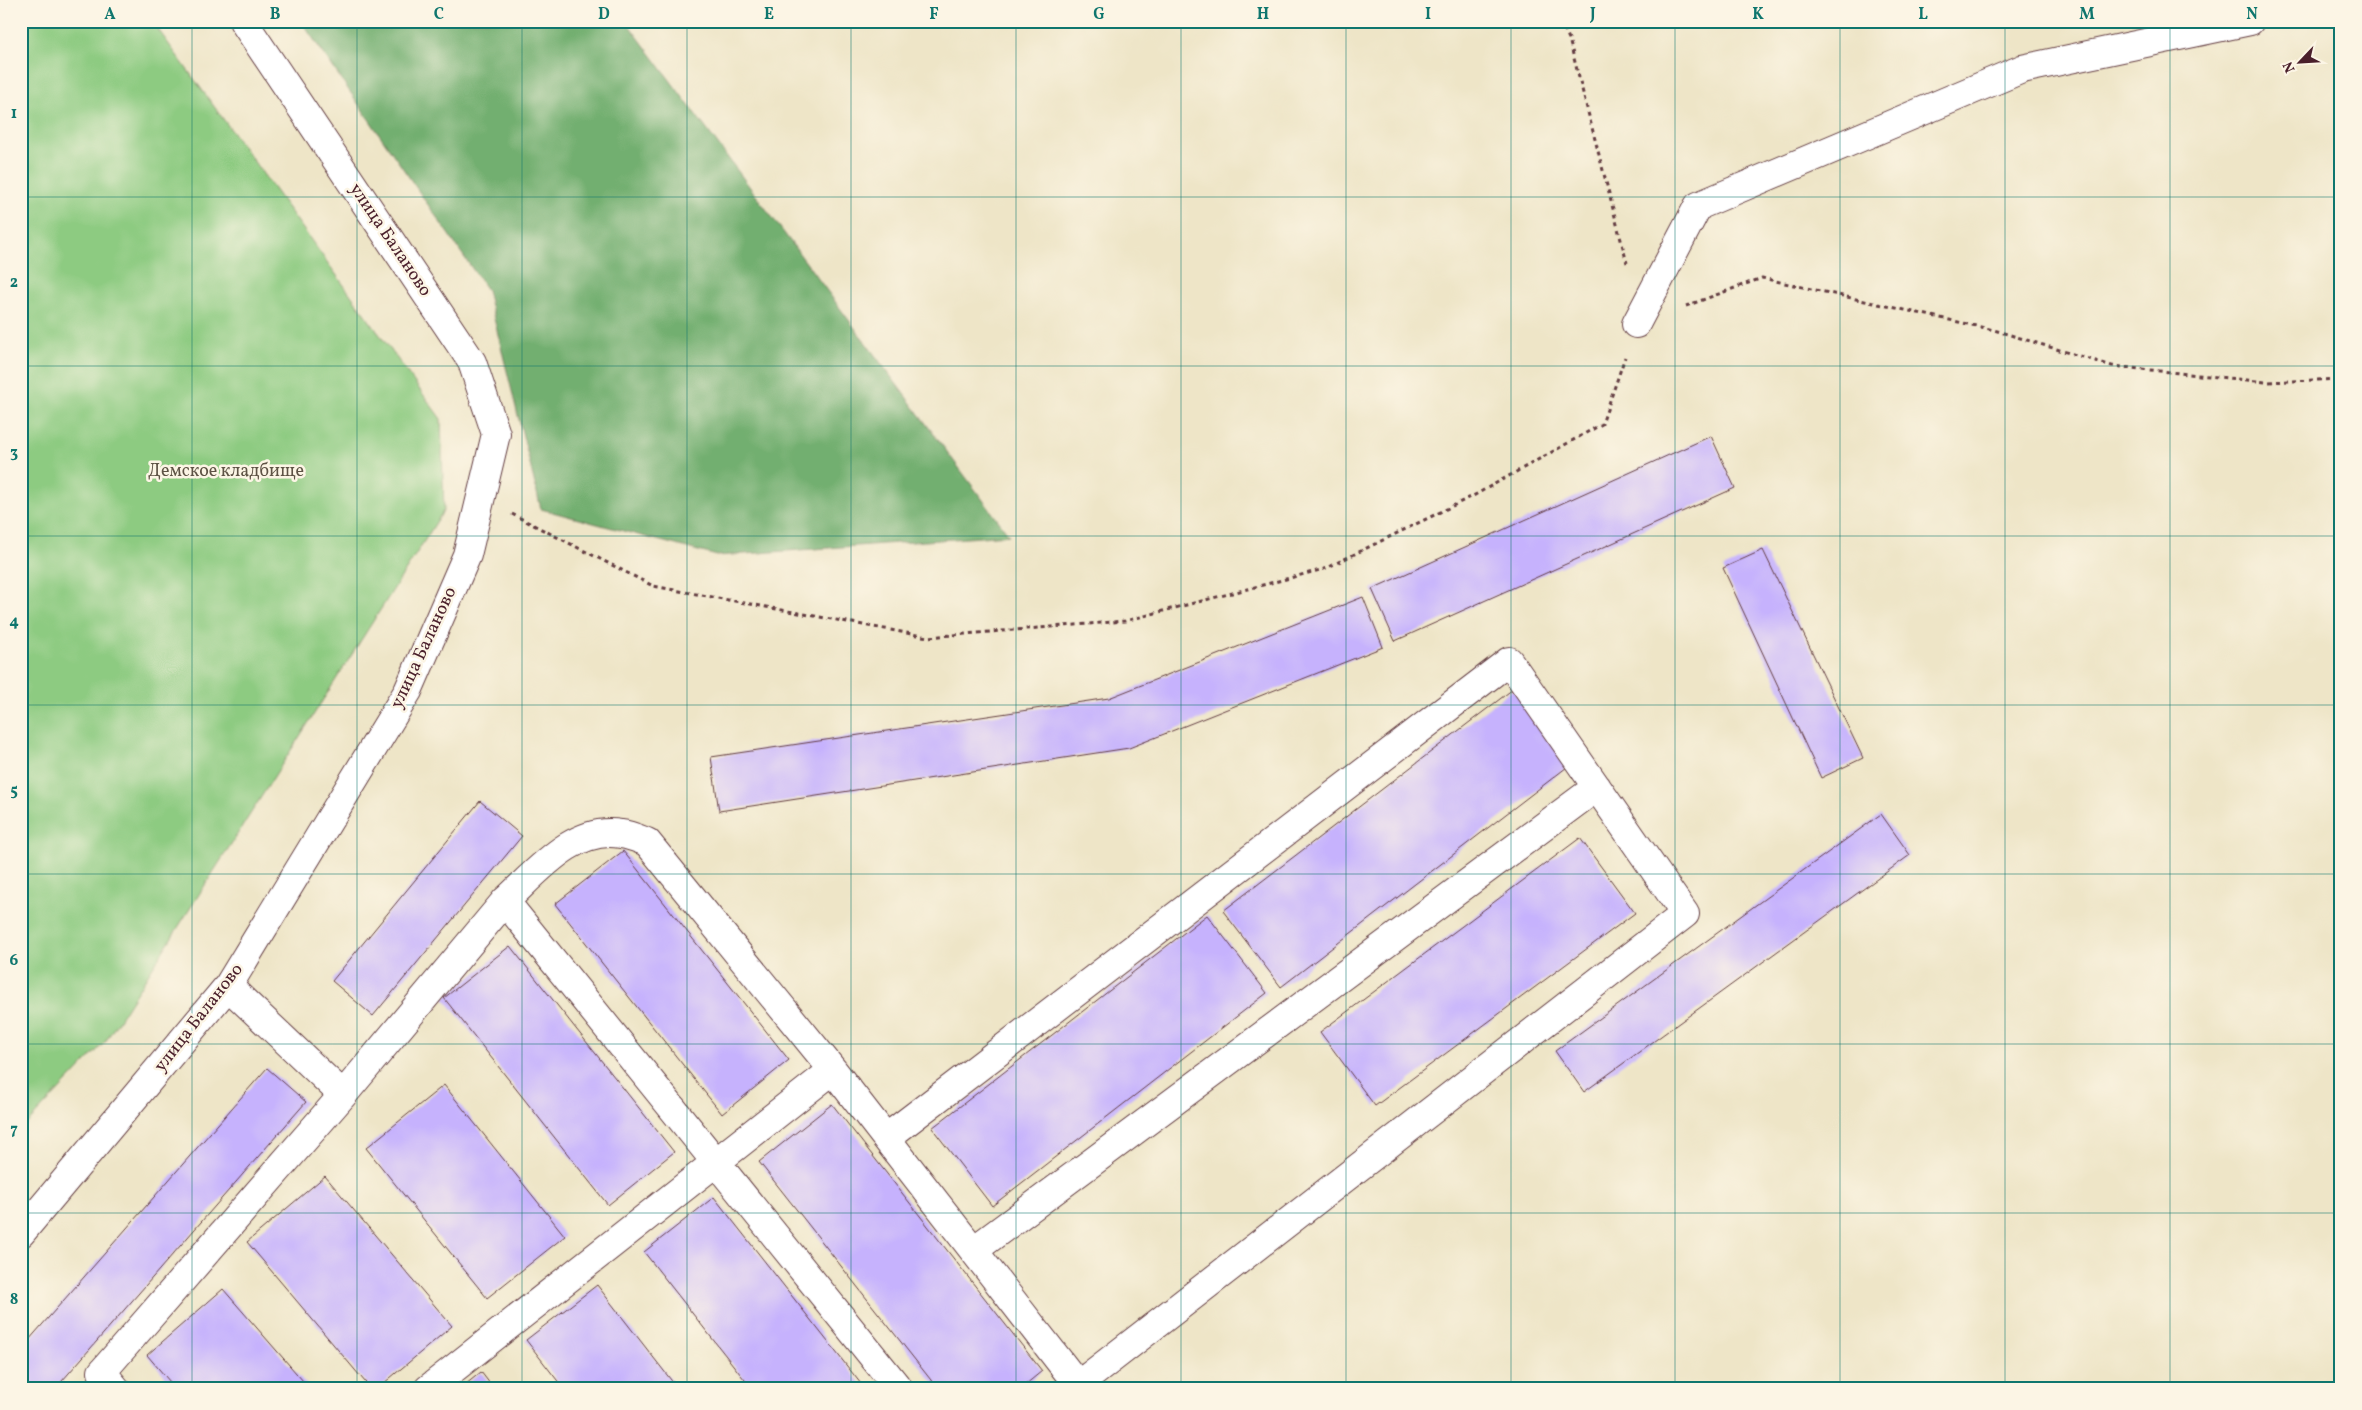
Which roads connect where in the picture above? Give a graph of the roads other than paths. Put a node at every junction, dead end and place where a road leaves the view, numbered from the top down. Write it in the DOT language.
graph roads {
  1 [pos="243,21"];
  2 [pos="2250,21"];
  3 [pos="1636,324"];
  4 [pos="1597,787"];
  5 [pos="505,901"];
  6 [pos="228,986"];
  7 [pos="833,1070"];
  8 [pos="343,1095"];
  9 [pos="886,1138"];
  10 [pos="715,1161"];
  11 [pos="21,1233"];
  12 [pos="974,1250"];
  13 [pos="1076,1387"];
  14 [pos="116,1389"];
  15 [pos="428,1389"];
  16 [pos="899,1389"];
  1 -- 6 [label="street, улица Баланово"];
  2 -- 3 [label="street"];
  4 -- 9 [label="street"];
  4 -- 12 [label="street"];
  4 -- 13 [label="street"];
  5 -- 7 [label="street"];
  5 -- 8 [label="street"];
  5 -- 10 [label="street"];
  6 -- 8 [label="street"];
  6 -- 11 [label="street, улица Баланово"];
  7 -- 9 [label="street"];
  7 -- 10 [label="street"];
  8 -- 14 [label="street"];
  9 -- 12 [label="street"];
  10 -- 15 [label="street"];
  10 -- 16 [label="street"];
  12 -- 13 [label="street"];
}
